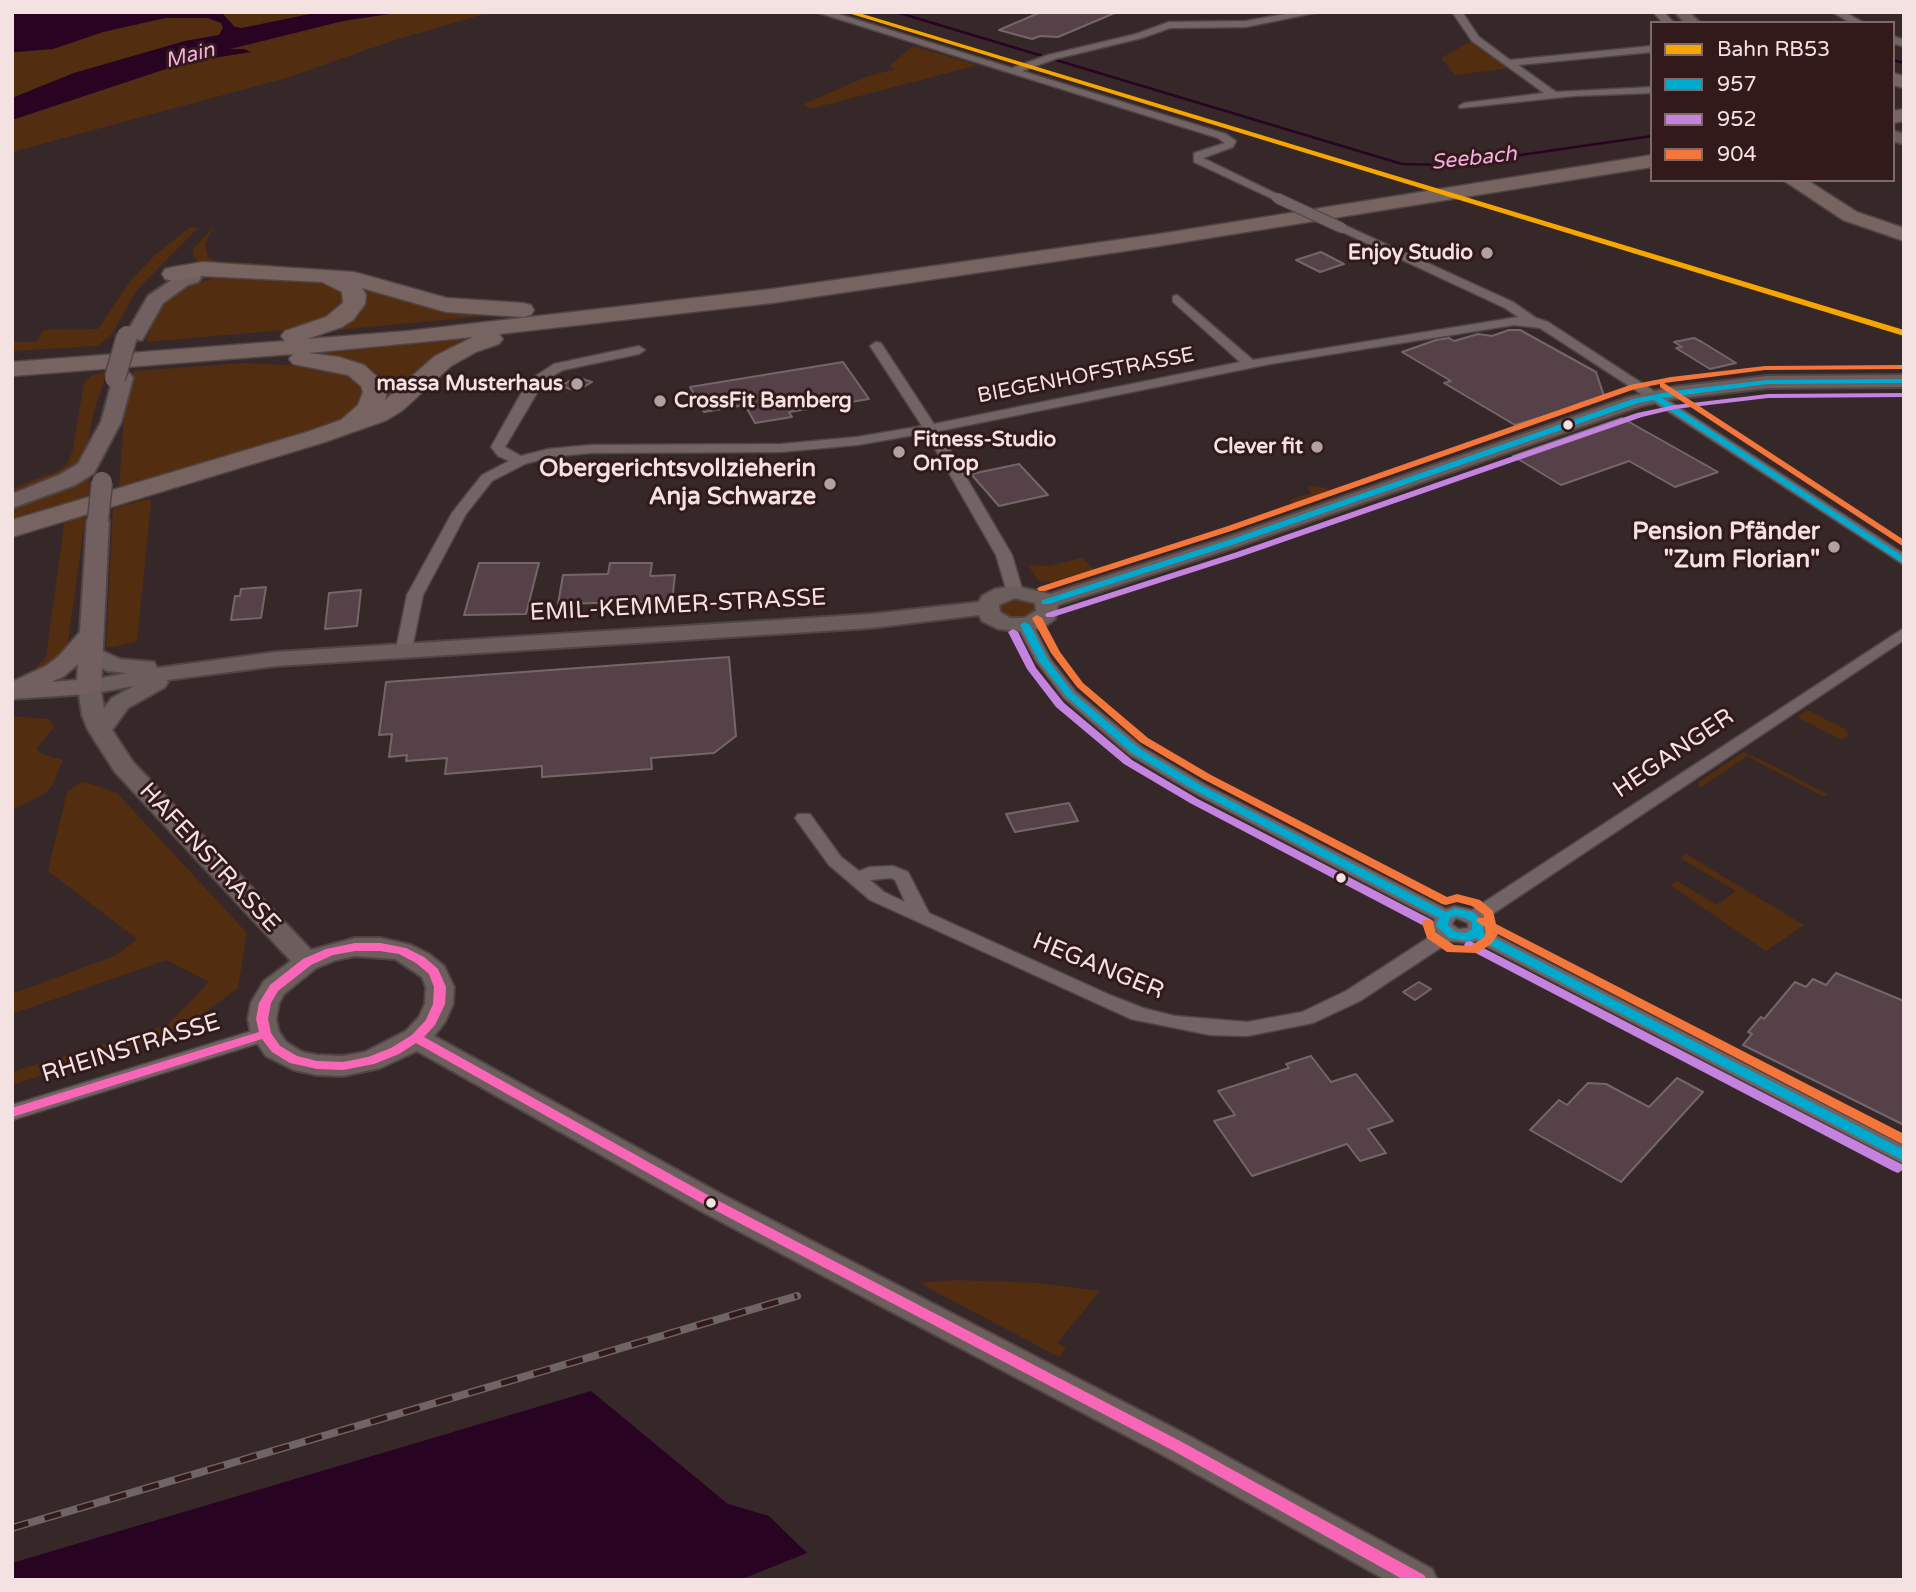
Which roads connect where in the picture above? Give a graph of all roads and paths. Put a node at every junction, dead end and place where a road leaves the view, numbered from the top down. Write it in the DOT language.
graph roads {
  1 [pos="821,12"];
  2 [pos="1314,12"];
  3 [pos="1457,12"];
  4 [pos="1837,12"];
  5 [pos="1855,21"];
  6 [pos="1650,49"];
  7 [pos="1508,63"];
  8 [pos="1013,71"];
  9 [pos="1650,90"];
  10 [pos="1553,95"];
  11 [pos="1464,106"];
  12 [pos="1650,159"];
  13 [pos="1812,188"];
  14 [pos="1904,235"];
  15 [pos="182,276"];
  16 [pos="325,276"];
  17 [pos="1177,299"];
  18 [pos="612,311"];
  19 [pos="1532,321"];
  20 [pos="131,336"];
  21 [pos="267,342"];
  22 [pos="876,346"];
  23 [pos="639,350"];
  24 [pos="195,356"];
  25 [pos="12,361"];
  26 [pos="1250,364"];
  27 [pos="12,369"];
  28 [pos="1904,381"];
  29 [pos="1655,397"];
  30 [pos="111,422"];
  31 [pos="345,427"];
  32 [pos="930,429"];
  33 [pos="520,461"];
  34 [pos="12,502"];
  35 [pos="12,529"];
  36 [pos="1904,561"];
  37 [pos="1015,592"];
  38 [pos="1046,602"];
  39 [pos="987,608"];
  40 [pos="1025,625"];
  41 [pos="1904,633"];
  42 [pos="90,644"];
  43 [pos="404,649"];
  44 [pos="191,668"];
  45 [pos="89,687"];
  46 [pos="12,691"];
  47 [pos="107,741"];
  48 [pos="804,818"];
  49 [pos="855,880"];
  50 [pos="922,917"];
  51 [pos="1447,924"];
  52 [pos="1475,925"];
  53 [pos="307,962"];
  54 [pos="265,1034"];
  55 [pos="416,1038"];
  56 [pos="12,1113"];
  57 [pos="1904,1156"];
  58 [pos="1378,1568"];
  59 [pos="1419,1580"];
  1 -- 8 [label="street"];
  2 -- 8 [label="street"];
  3 -- 7 [label="street"];
  4 -- 5 [label="street"];
  6 -- 7 [label="street"];
  7 -- 10 [label="street"];
  8 -- 19 [label="street, bridge"];
  9 -- 10 [label="street"];
  10 -- 11 [label="street"];
  12 -- 18 [label="highway"];
  13 -- 14 [label="highway"];
  15 -- 16 [label="highway"];
  15 -- 20 [label="main road"];
  16 -- 18 [label="highway"];
  16 -- 21 [label="highway"];
  17 -- 26 [label="street, BIEGENHOFSTRASSE"];
  18 -- 21 [label="highway"];
  18 -- 24 [label="highway"];
  18 -- 31 [label="highway"];
  19 -- 26 [label="street, BIEGENHOFSTRASSE"];
  19 -- 29 [label="street"];
  20 -- 30 [label="main road, bridge"];
  21 -- 25 [label="highway"];
  22 -- 32 [label="street"];
  23 -- 33 [label="street"];
  24 -- 27 [label="highway"];
  24 -- 31 [label="highway"];
  26 -- 32 [label="street, BIEGENHOFSTRASSE"];
  28 -- 29 [label="street"];
  29 -- 36 [label="street"];
  29 -- 38 [label="street"];
  30 -- 34 [label="main road"];
  30 -- 42 [label="main road, bridge"];
  31 -- 35 [label="highway"];
  32 -- 33 [label="street, BIEGENHOFSTRASSE"];
  32 -- 37 [label="street"];
  33 -- 43 [label="street, BIEGENHOFSTRASSE"];
  37 -- 38 [label="street"];
  37 -- 39 [label="street"];
  38 -- 40 [label="street"];
  39 -- 40 [label="street"];
  39 -- 43 [label="street, EMIL-KEMMER-STRASSE"];
  40 -- 51 [label="street"];
  41 -- 52 [label="street, HEGANGER"];
  42 -- 44 [label="street"];
  42 -- 45 [label="main road"];
  42 -- 46 [label="main road"];
  43 -- 44 [label="street, EMIL-KEMMER-STRASSE"];
  44 -- 45 [label="street"];
  44 -- 47 [label="street"];
  45 -- 46 [label="main road"];
  45 -- 47 [label="street"];
  47 -- 53 [label="street, HAFENSTRASSE"];
  48 -- 49 [label="street, HEGANGER"];
  49 -- 50 [label="street, HEGANGER"];
  49 -- 50 [label="street"];
  50 -- 51 [label="street, HEGANGER"];
  51 -- 52 [label="street"];
  52 -- 57 [label="street"];
  53 -- 54 [label="street"];
  53 -- 55 [label="street"];
  54 -- 55 [label="street"];
  54 -- 56 [label="street, RHEINSTRASSE"];
  55 -- 58 [label="street"];
  58 -- 59 [label="street"];
}
